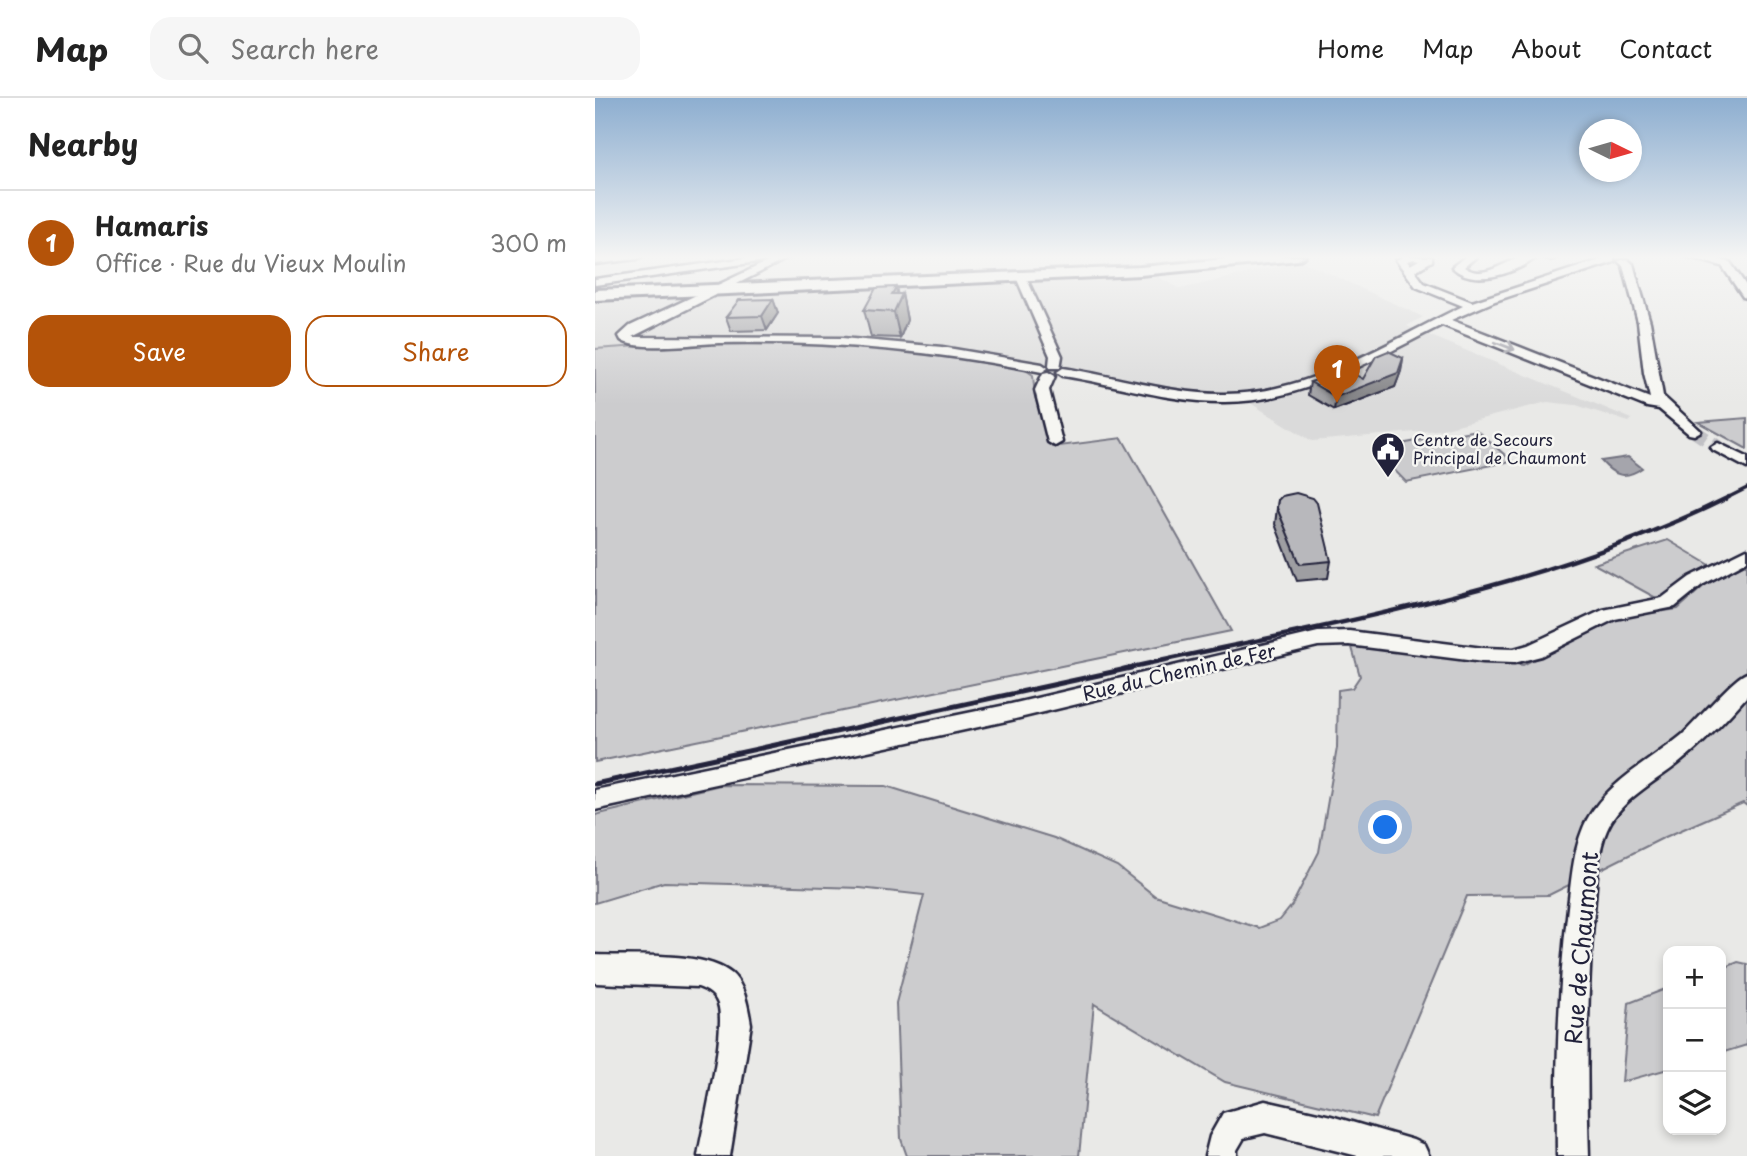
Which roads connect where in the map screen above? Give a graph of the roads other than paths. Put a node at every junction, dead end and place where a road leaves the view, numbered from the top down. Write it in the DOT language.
graph roads {
  1 [pos="681,305"];
  2 [pos="1034,305"];
  3 [pos="1639,305"];
  4 [pos="1473,306"];
  5 [pos="1442,321"];
  6 [pos="1052,370"];
  7 [pos="1661,404"];
  8 [pos="1694,431"];
  9 [pos="1055,442"];
  10 [pos="1718,447"];
  11 [pos="1747,463"];
  12 [pos="1747,554"];
  13 [pos="1747,681"];
  14 [pos="595,800"];
  15 [pos="595,969"];
  16 [pos="714,1156"];
  17 [pos="1221,1156"];
  18 [pos="1413,1156"];
  19 [pos="1573,1156"];
  1 -- 6 [label="street"];
  2 -- 6 [label="street"];
  3 -- 7 [label="street"];
  4 -- 5 [label="street"];
  5 -- 6 [label="street"];
  5 -- 7 [label="street, one-way"];
  6 -- 9 [label="street"];
  7 -- 8 [label="street"];
  10 -- 11 [label="street"];
  12 -- 14 [label="street, Rue du Chemin de Fer"];
  13 -- 19 [label="street, Rue de Chaumont"];
  15 -- 16 [label="street"];
  17 -- 18 [label="street"];
}
